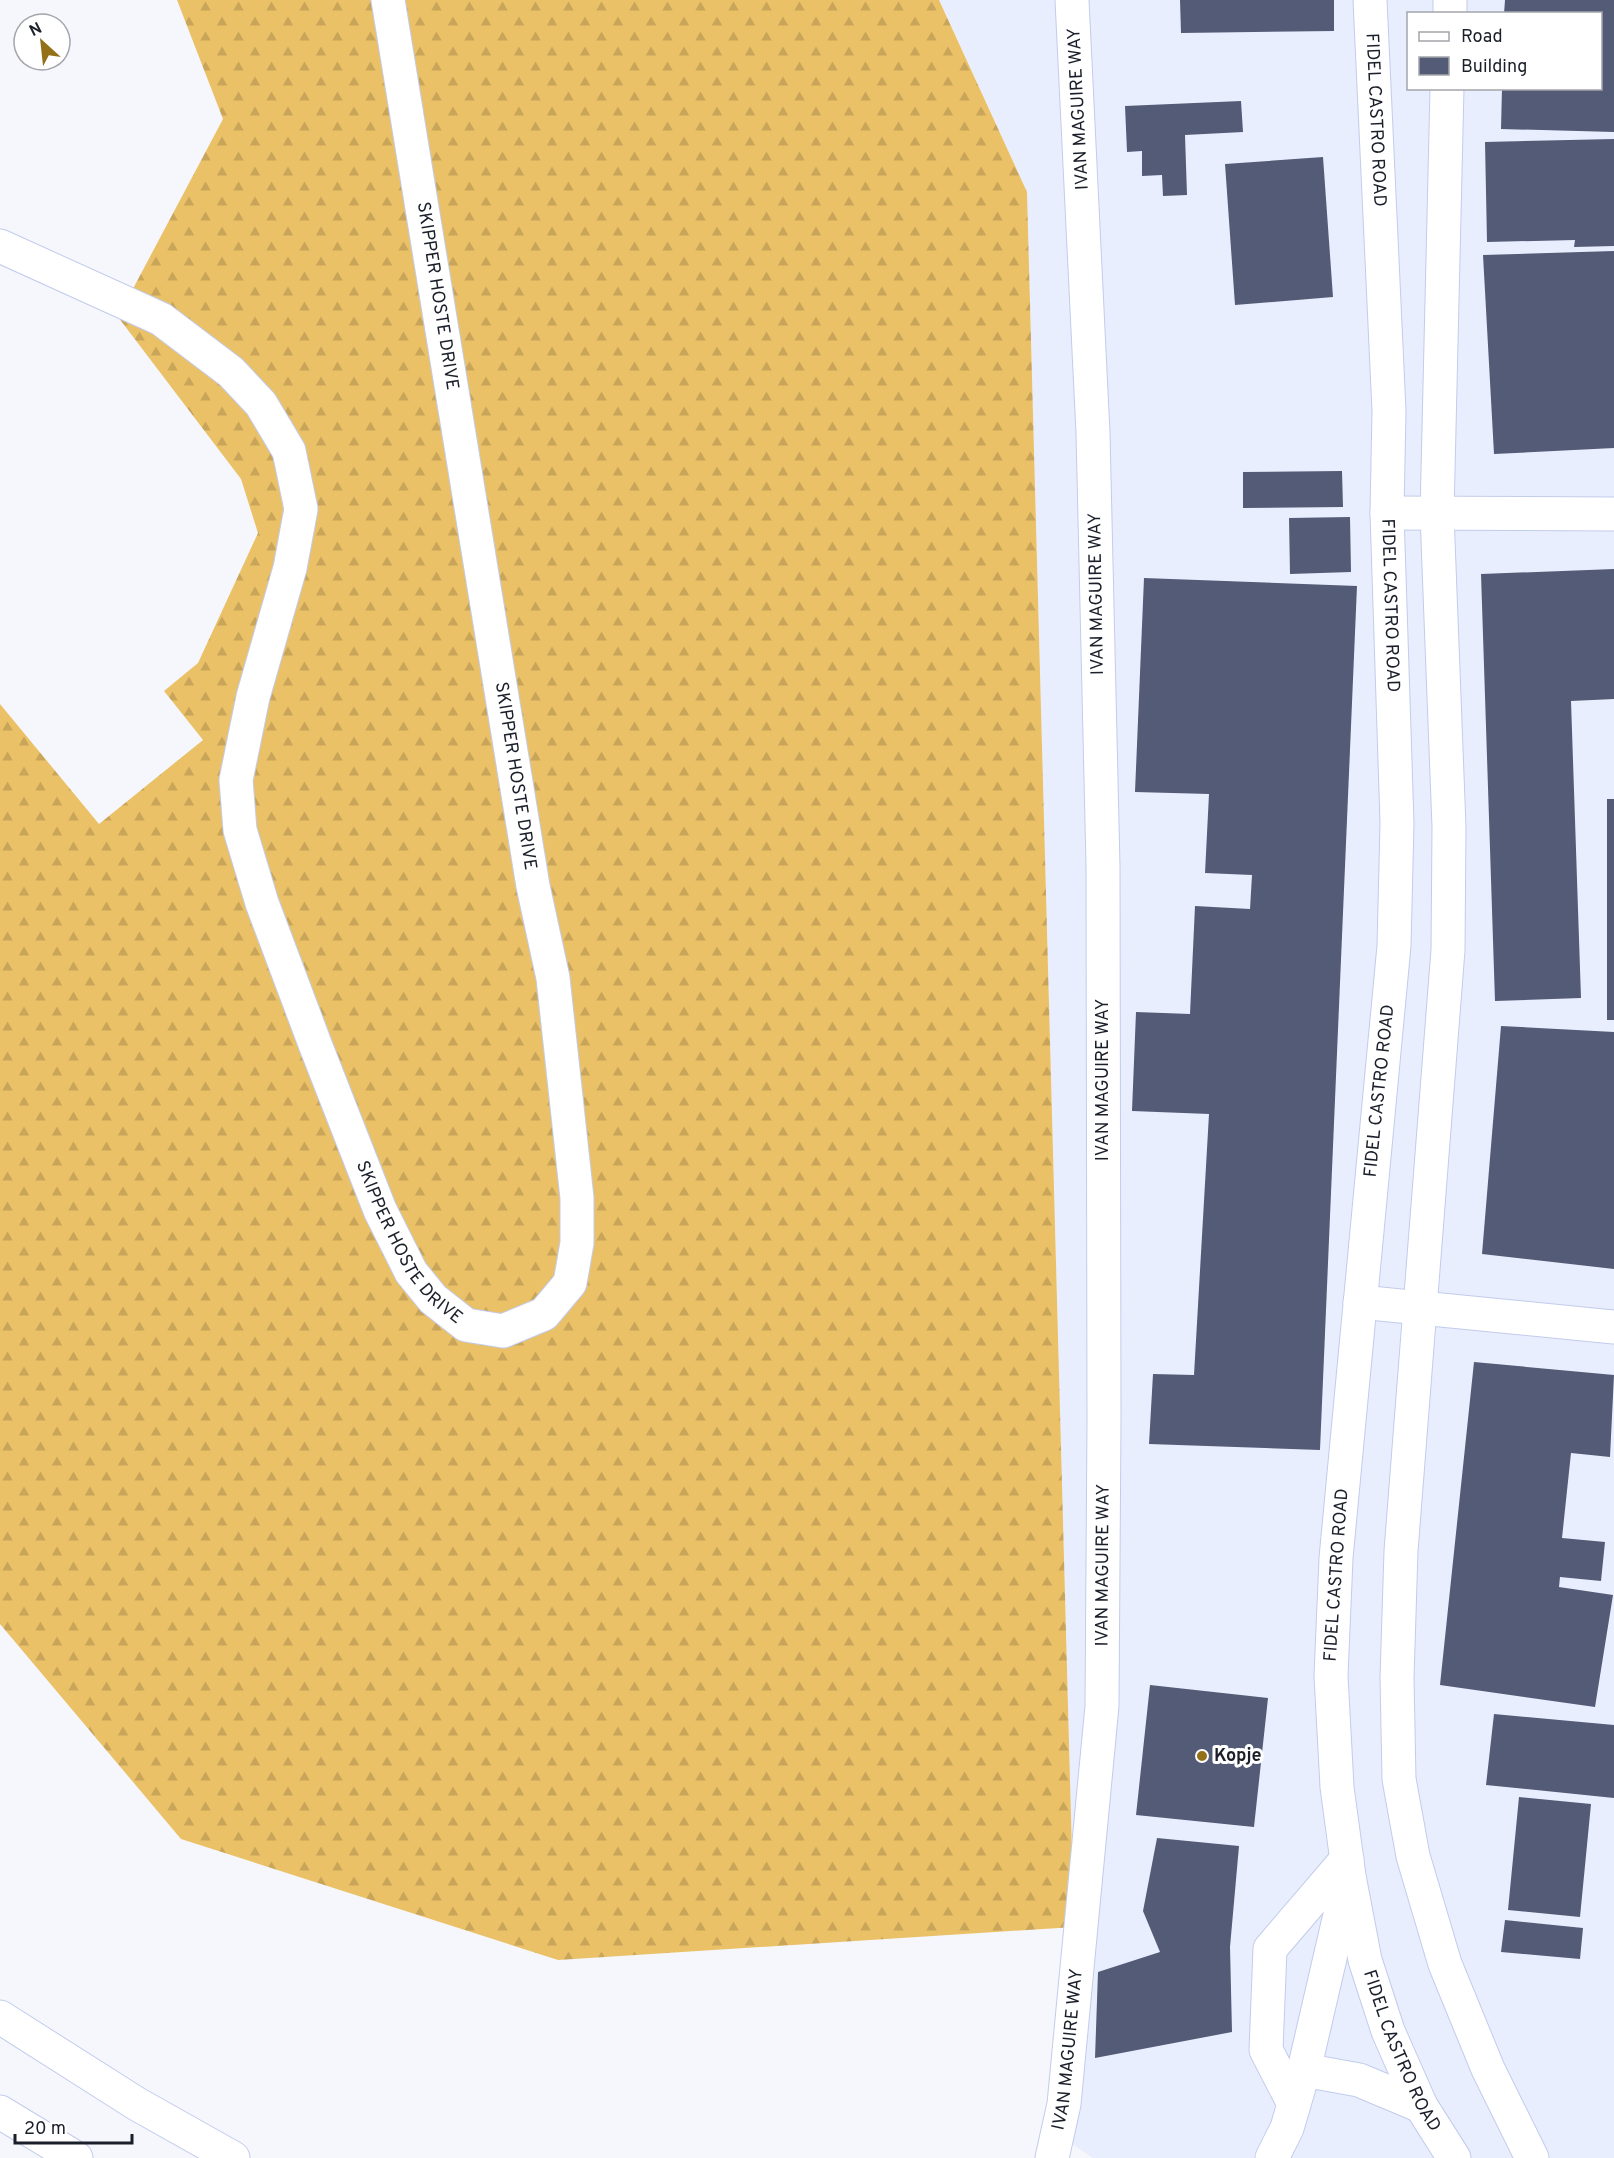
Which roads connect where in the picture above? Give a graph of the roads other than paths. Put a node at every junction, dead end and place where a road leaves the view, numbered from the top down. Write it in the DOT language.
graph roads {
  1 [pos="388,0"];
  2 [pos="1072,0"];
  3 [pos="1370,0"];
  4 [pos="1448,90"];
  5 [pos="0,246"];
  6 [pos="1387,513"];
  7 [pos="1437,514"];
  8 [pos="1614,514"];
  9 [pos="1360,1302"];
  10 [pos="1421,1307"];
  11 [pos="1614,1327"];
  12 [pos="1348,1867"];
  13 [pos="0,2016"];
  14 [pos="1304,2070"];
  15 [pos="1294,2104"];
  16 [pos="1421,2106"];
  17 [pos="0,2112"];
  18 [pos="76,2158"];
  19 [pos="233,2158"];
  20 [pos="1052,2158"];
  21 [pos="1272,2158"];
  22 [pos="1454,2158"];
  23 [pos="1532,2158"];
  1 -- 5 [label="main road, SKIPPER HOSTE DRIVE"];
  2 -- 20 [label="main road, IVAN MAGUIRE WAY"];
  3 -- 6 [label="main road, FIDEL CASTRO ROAD"];
  4 -- 7 [label="main road"];
  6 -- 7 [label="main road"];
  6 -- 9 [label="main road, FIDEL CASTRO ROAD"];
  7 -- 8 [label="main road"];
  7 -- 10 [label="main road"];
  9 -- 10 [label="main road"];
  9 -- 12 [label="main road, FIDEL CASTRO ROAD"];
  10 -- 11 [label="main road"];
  10 -- 23 [label="main road"];
  12 -- 14 [label="main road"];
  12 -- 15 [label="main road"];
  12 -- 16 [label="main road, FIDEL CASTRO ROAD"];
  13 -- 19 [label="main road"];
  14 -- 15 [label="main road"];
  14 -- 16 [label="main road"];
  15 -- 21 [label="main road"];
  16 -- 22 [label="main road, FIDEL CASTRO ROAD"];
  17 -- 18 [label="main road"];
}
